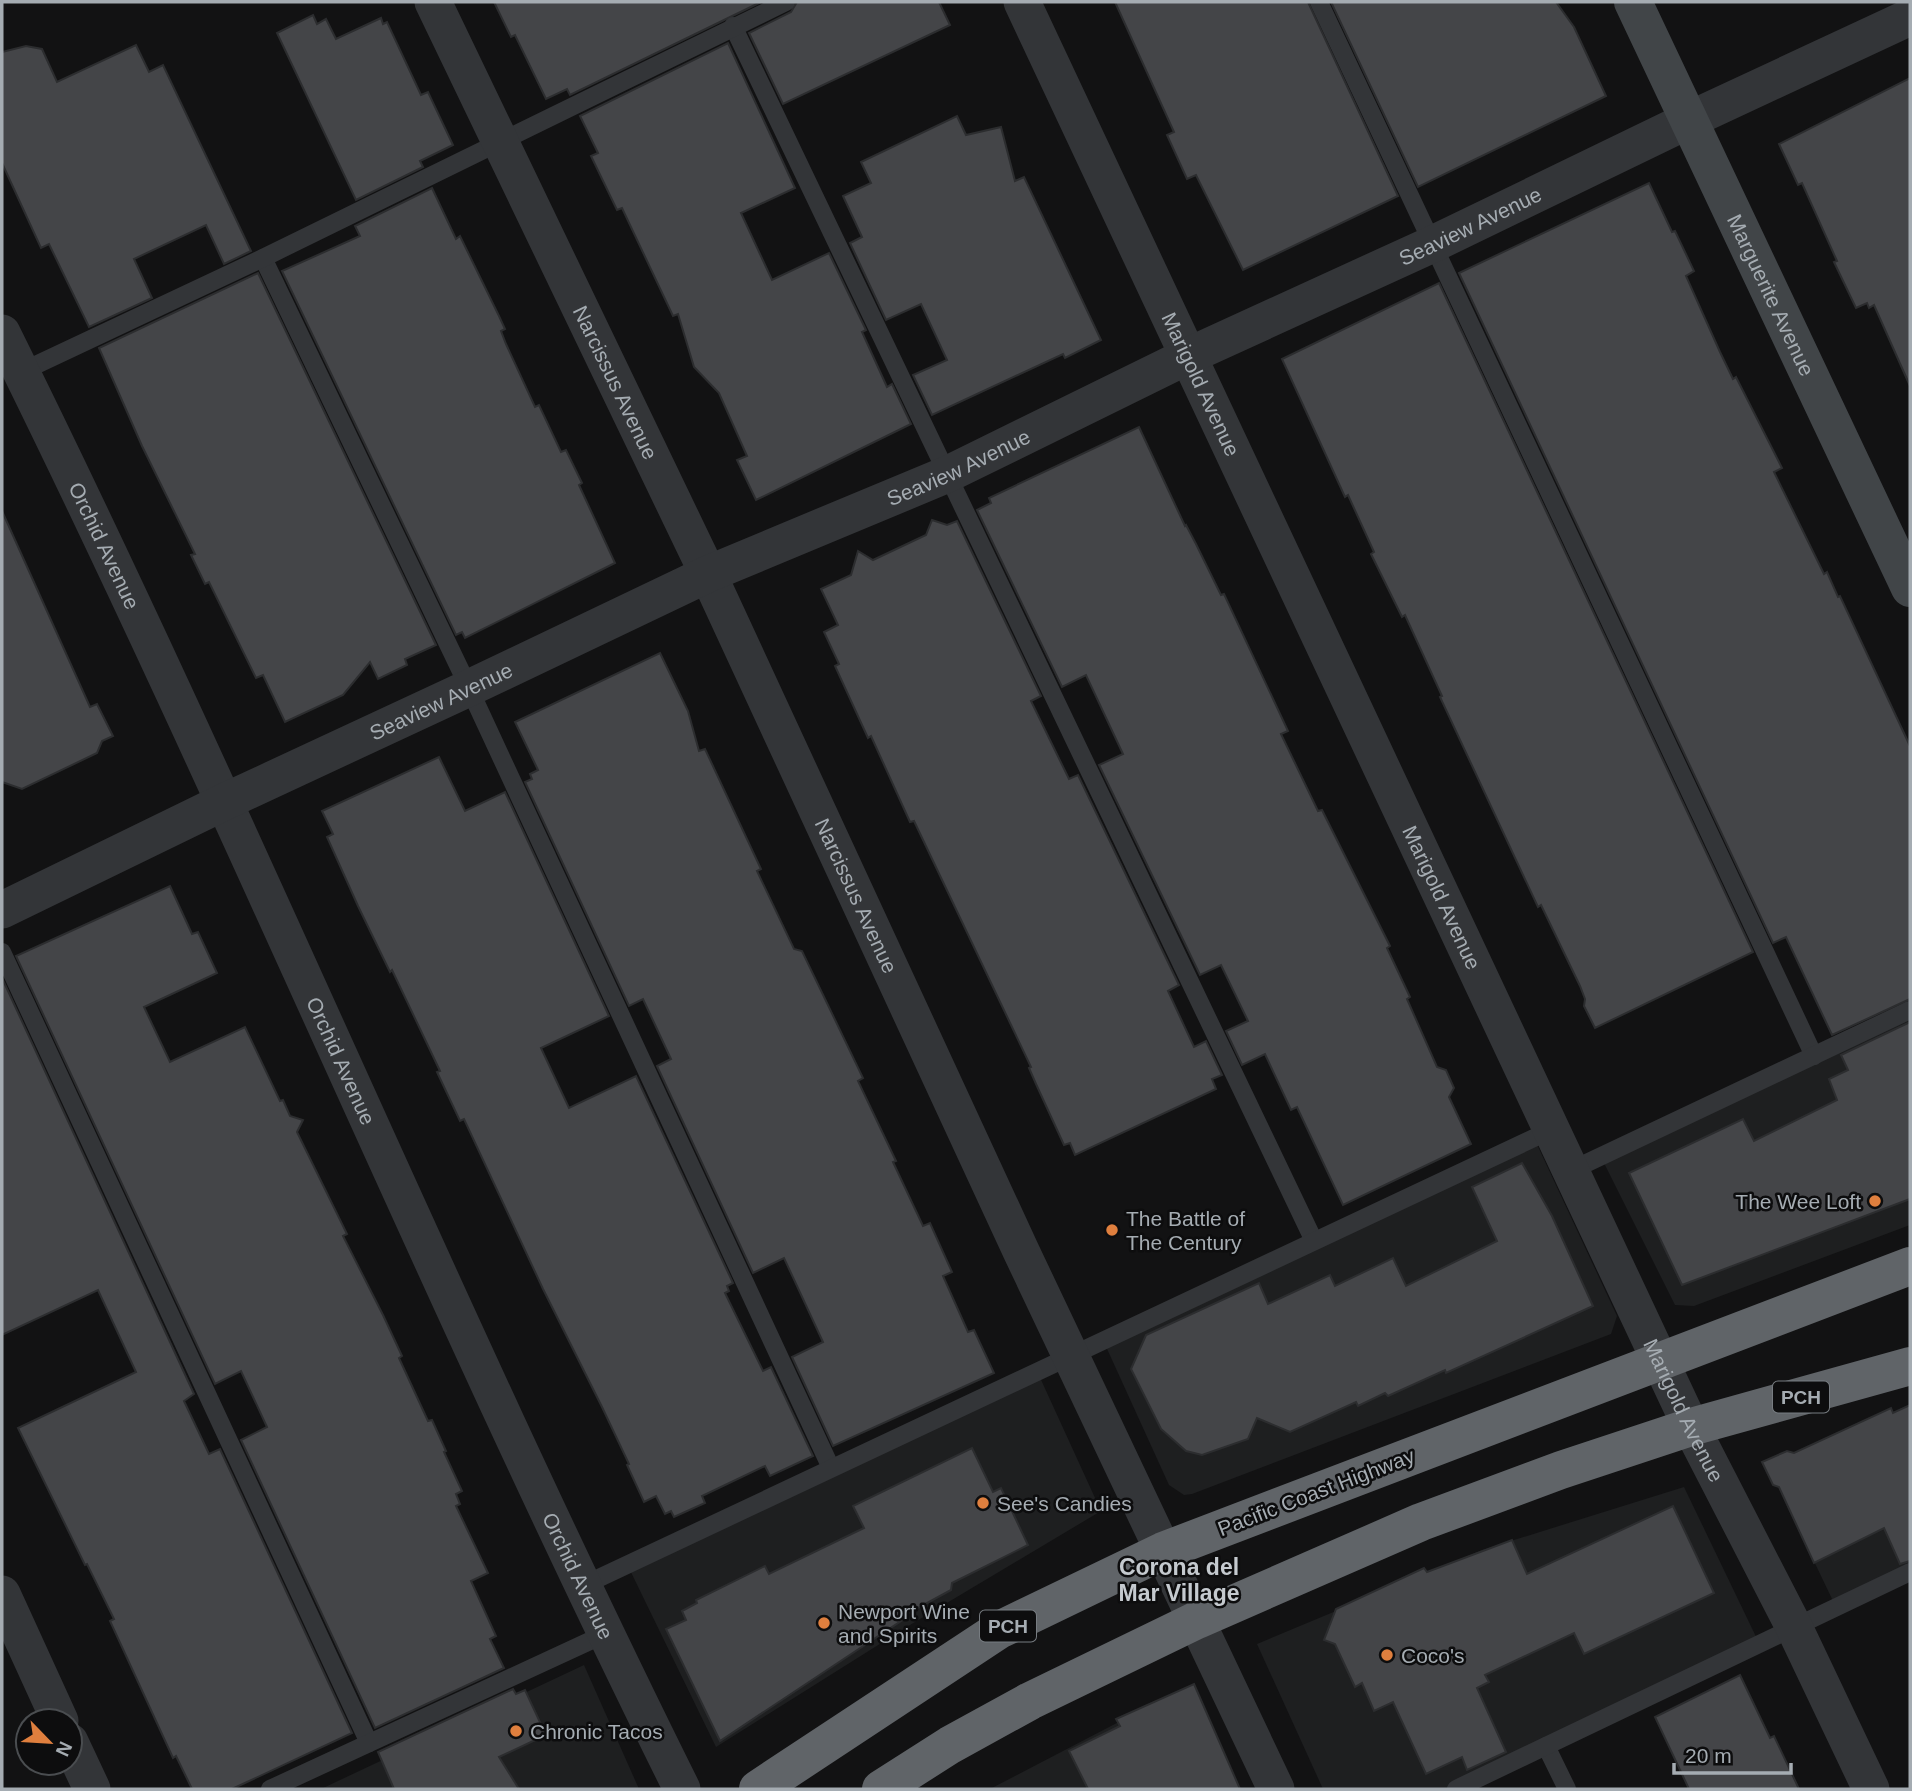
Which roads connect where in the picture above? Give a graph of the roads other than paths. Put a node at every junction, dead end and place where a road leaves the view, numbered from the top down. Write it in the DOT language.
graph roads {
  1 [pos="433,2"];
  2 [pos="786,2"];
  3 [pos="1022,2"];
  4 [pos="1319,2"];
  5 [pos="1633,2"];
  6 [pos="1910,17"];
  7 [pos="733,26"];
  8 [pos="1689,120"];
  9 [pos="500,140"];
  10 [pos="1433,244"];
  11 [pos="264,258"];
  12 [pos="2,332"];
  13 [pos="1188,356"];
  14 [pos="21,372"];
  15 [pos="948,474"];
  16 [pos="708,574"];
  17 [pos="1910,588"];
  18 [pos="470,688"];
  19 [pos="224,802"];
  20 [pos="2,910"];
  21 [pos="2,952"];
  22 [pos="1910,1010"];
  23 [pos="1814,1056"];
  24 [pos="1553,1129"];
  25 [pos="1572,1170"];
  26 [pos="1314,1241"];
  27 [pos="1910,1266"];
  28 [pos="1071,1355"];
  29 [pos="1660,1360"];
  30 [pos="1910,1366"];
  31 [pos="1691,1427"];
  32 [pos="831,1468"];
  33 [pos="1163,1551"];
  34 [pos="1910,1572"];
  35 [pos="582,1586"];
  36 [pos="2,1594"];
  37 [pos="1196,1620"];
  38 [pos="1794,1627"];
  39 [pos="605,1634"];
  40 [pos="54,1707"];
  41 [pos="369,1743"];
  42 [pos="1546,1746"];
  43 [pos="84,1772"];
  44 [pos="92,1789"];
  45 [pos="270,1789"];
  46 [pos="682,1789"];
  47 [pos="758,1789"];
  48 [pos="881,1789"];
  49 [pos="1276,1789"];
  50 [pos="1456,1789"];
  51 [pos="1567,1789"];
  52 [pos="1871,1789"];
  1 -- 9 [label="street, Narcissus Avenue"];
  2 -- 7 [label="lane"];
  3 -- 13 [label="street, Marigold Avenue"];
  4 -- 10 [label="lane"];
  5 -- 8 [label="street, Marguerite Avenue"];
  6 -- 8 [label="street, Seaview Avenue"];
  7 -- 9 [label="lane"];
  7 -- 15 [label="lane"];
  8 -- 10 [label="street, Seaview Avenue"];
  8 -- 17 [label="street, Marguerite Avenue"];
  9 -- 11 [label="lane"];
  9 -- 16 [label="street, Narcissus Avenue"];
  10 -- 13 [label="street, Seaview Avenue"];
  10 -- 23 [label="lane"];
  11 -- 14 [label="lane"];
  11 -- 18 [label="lane"];
  12 -- 14 [label="street, Orchid Avenue"];
  13 -- 15 [label="street, Seaview Avenue"];
  13 -- 24 [label="street, Marigold Avenue"];
  14 -- 19 [label="street, Orchid Avenue"];
  15 -- 16 [label="street, Seaview Avenue"];
  15 -- 26 [label="lane"];
  16 -- 18 [label="street, Seaview Avenue"];
  16 -- 28 [label="street, Narcissus Avenue"];
  18 -- 19 [label="street, Seaview Avenue"];
  18 -- 32 [label="lane"];
  19 -- 20 [label="street, Seaview Avenue"];
  19 -- 35 [label="street, Orchid Avenue"];
  21 -- 41 [label="lane"];
  22 -- 23 [label="lane"];
  23 -- 25 [label="lane"];
  24 -- 25 [label="street, Marigold Avenue"];
  24 -- 26 [label="lane"];
  25 -- 29 [label="street, Marigold Avenue"];
  26 -- 28 [label="lane"];
  27 -- 29 [label="highway, Pacific Coast Highway / PCH"];
  28 -- 32 [label="lane"];
  28 -- 33 [label="street, Narcissus Avenue"];
  29 -- 31 [label="street, Marigold Avenue"];
  29 -- 33 [label="highway, Pacific Coast Highway / PCH"];
  30 -- 31 [label="highway, PCH"];
  31 -- 37 [label="highway, PCH"];
  31 -- 38 [label="street, Marigold Avenue"];
  32 -- 35 [label="lane"];
  33 -- 37 [label="street, Narcissus Avenue"];
  33 -- 47 [label="highway, Pacific Coast Highway / PCH"];
  34 -- 38 [label="lane"];
  35 -- 39 [label="street, Orchid Avenue"];
  36 -- 40 [label="street"];
  37 -- 48 [label="highway, PCH"];
  37 -- 49 [label="street, Narcissus Avenue"];
  38 -- 42 [label="lane"];
  38 -- 52 [label="street, Marigold Avenue"];
  39 -- 41 [label="lane"];
  39 -- 46 [label="street, Orchid Avenue"];
  41 -- 45 [label="lane"];
  42 -- 50 [label="lane"];
  42 -- 51 [label="lane"];
  43 -- 44 [label="street"];
}
